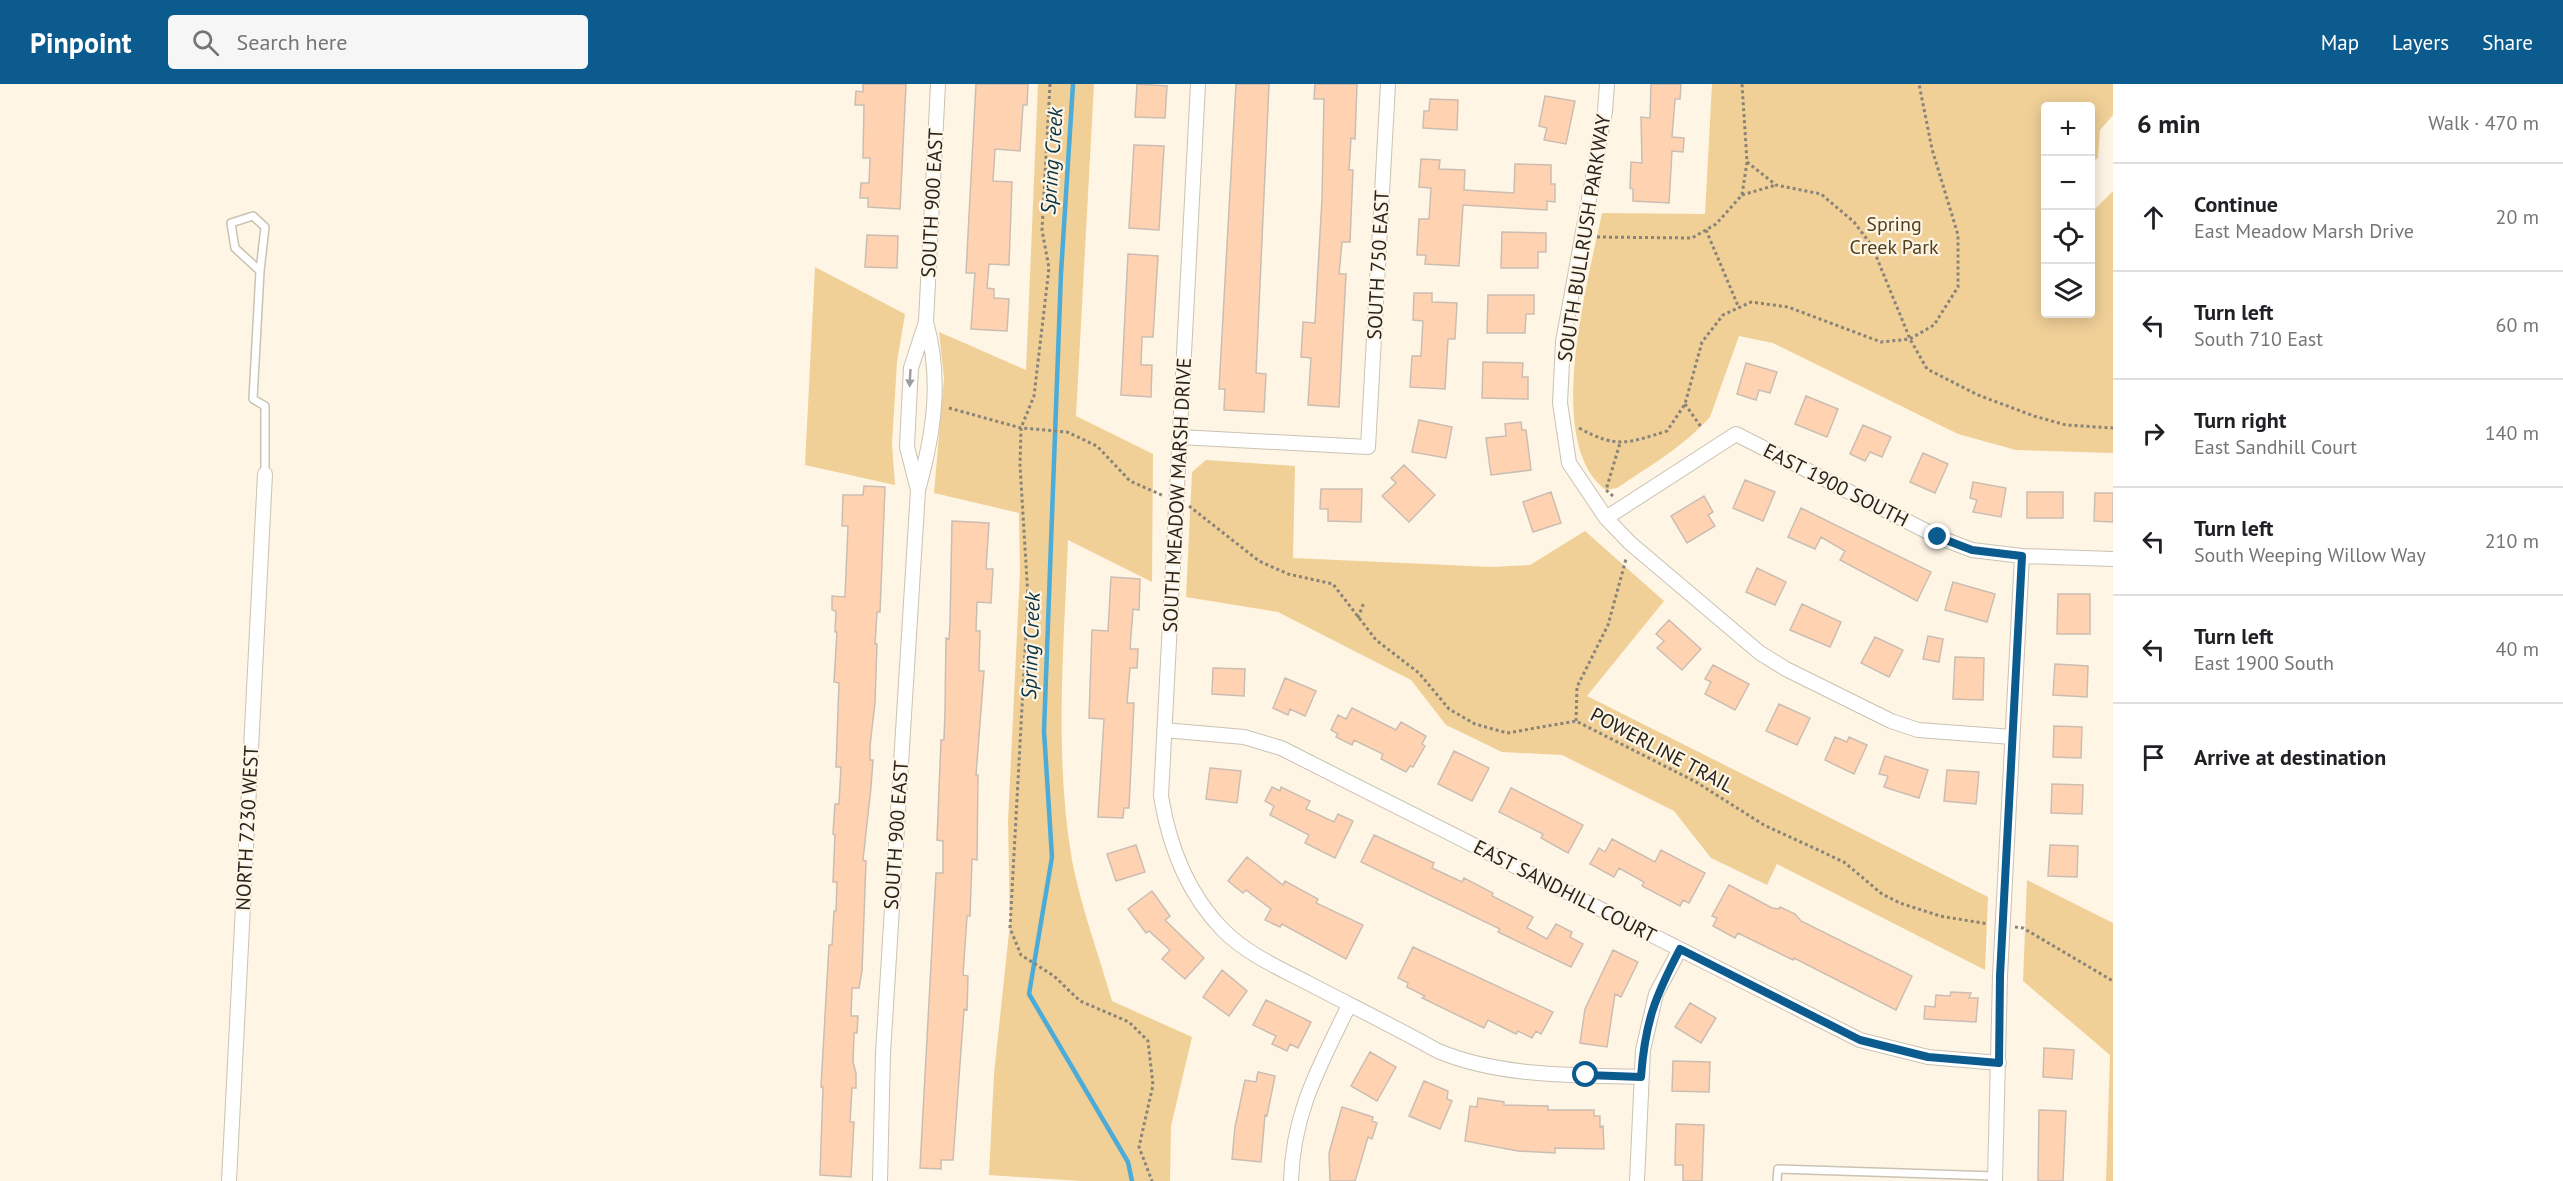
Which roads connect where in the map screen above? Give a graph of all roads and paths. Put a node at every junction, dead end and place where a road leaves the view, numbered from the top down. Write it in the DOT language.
graph roads {
  1 [pos="938,84"];
  2 [pos="1050,84"];
  3 [pos="1198,84"];
  4 [pos="1388,84"];
  5 [pos="1607,84"];
  6 [pos="1742,84"];
  7 [pos="1919,84"];
  8 [pos="1747,162"];
  9 [pos="1776,185"];
  10 [pos="1742,195"];
  11 [pos="1706,230"];
  12 [pos="1597,237"];
  13 [pos="260,271"];
  14 [pos="1739,308"];
  15 [pos="926,322"];
  16 [pos="1910,339"];
  17 [pos="1685,404"];
  18 [pos="942,406"];
  19 [pos="1578,427"];
  20 [pos="1701,427"];
  21 [pos="1021,428"];
  22 [pos="2113,428"];
  23 [pos="1180,437"];
  24 [pos="1620,443"];
  25 [pos="265,474"];
  26 [pos="918,490"];
  27 [pos="1606,490"];
  28 [pos="1162,495"];
  29 [pos="1193,507"];
  30 [pos="1606,518"];
  31 [pos="2022,556"];
  32 [pos="2113,559"];
  33 [pos="1625,562"];
  34 [pos="1364,602"];
  35 [pos="1358,618"];
  36 [pos="1576,722"];
  37 [pos="1164,730"];
  38 [pos="2012,737"];
  39 [pos="1991,924"];
  40 [pos="2023,928"];
  41 [pos="1680,949"];
  42 [pos="2113,981"];
  43 [pos="1349,1005"];
  44 [pos="1999,1063"];
  45 [pos="1641,1077"];
  46 [pos="1995,1178"];
  47 [pos="229,1181"];
  48 [pos="880,1181"];
  49 [pos="1152,1181"];
  50 [pos="1291,1181"];
  51 [pos="1637,1181"];
  52 [pos="1778,1181"];
  1 -- 15 [label="street, SOUTH 900 EAST"];
  2 -- 21 [label="path"];
  3 -- 23 [label="street, SOUTH MEADOW MARSH DRIVE"];
  4 -- 23 [label="street, SOUTH 750 EAST"];
  5 -- 30 [label="street, SOUTH BULLRUSH PARKWAY"];
  6 -- 8 [label="path"];
  7 -- 16 [label="path"];
  8 -- 9 [label="path"];
  8 -- 10 [label="path"];
  9 -- 10 [label="path"];
  9 -- 16 [label="path"];
  10 -- 11 [label="path"];
  11 -- 12 [label="path"];
  11 -- 14 [label="path"];
  13 -- 13 [label="lane"];
  13 -- 25 [label="lane"];
  14 -- 16 [label="path"];
  14 -- 17 [label="path"];
  15 -- 26 [label="street, SOUTH 900 EAST"];
  15 -- 26 [label="street, SOUTH 900 EAST, one-way"];
  16 -- 22 [label="path"];
  17 -- 20 [label="path"];
  17 -- 24 [label="path"];
  18 -- 21 [label="path"];
  19 -- 24 [label="path"];
  21 -- 28 [label="path"];
  21 -- 49 [label="path"];
  23 -- 37 [label="street, SOUTH MEADOW MARSH DRIVE"];
  24 -- 27 [label="path"];
  25 -- 47 [label="street, NORTH 7230 WEST"];
  26 -- 48 [label="street, SOUTH 900 EAST"];
  29 -- 35 [label="path, POWERLINE TRAIL"];
  30 -- 31 [label="street, EAST 1900 SOUTH"];
  30 -- 38 [label="street"];
  31 -- 32 [label="street, EAST 1900 SOUTH"];
  31 -- 38 [label="street"];
  33 -- 36 [label="path"];
  34 -- 35 [label="path"];
  35 -- 36 [label="path, POWERLINE TRAIL"];
  36 -- 39 [label="path, POWERLINE TRAIL"];
  37 -- 41 [label="street, EAST SANDHILL COURT"];
  37 -- 43 [label="street, SOUTH MEADOW MARSH DRIVE"];
  38 -- 44 [label="street"];
  40 -- 42 [label="path"];
  41 -- 44 [label="street, EAST SANDHILL COURT"];
  41 -- 45 [label="street"];
  43 -- 45 [label="street, SOUTH MEADOW MARSH DRIVE"];
  43 -- 50 [label="street"];
  44 -- 46 [label="street"];
  45 -- 51 [label="street"];
  46 -- 52 [label="lane"];
}
